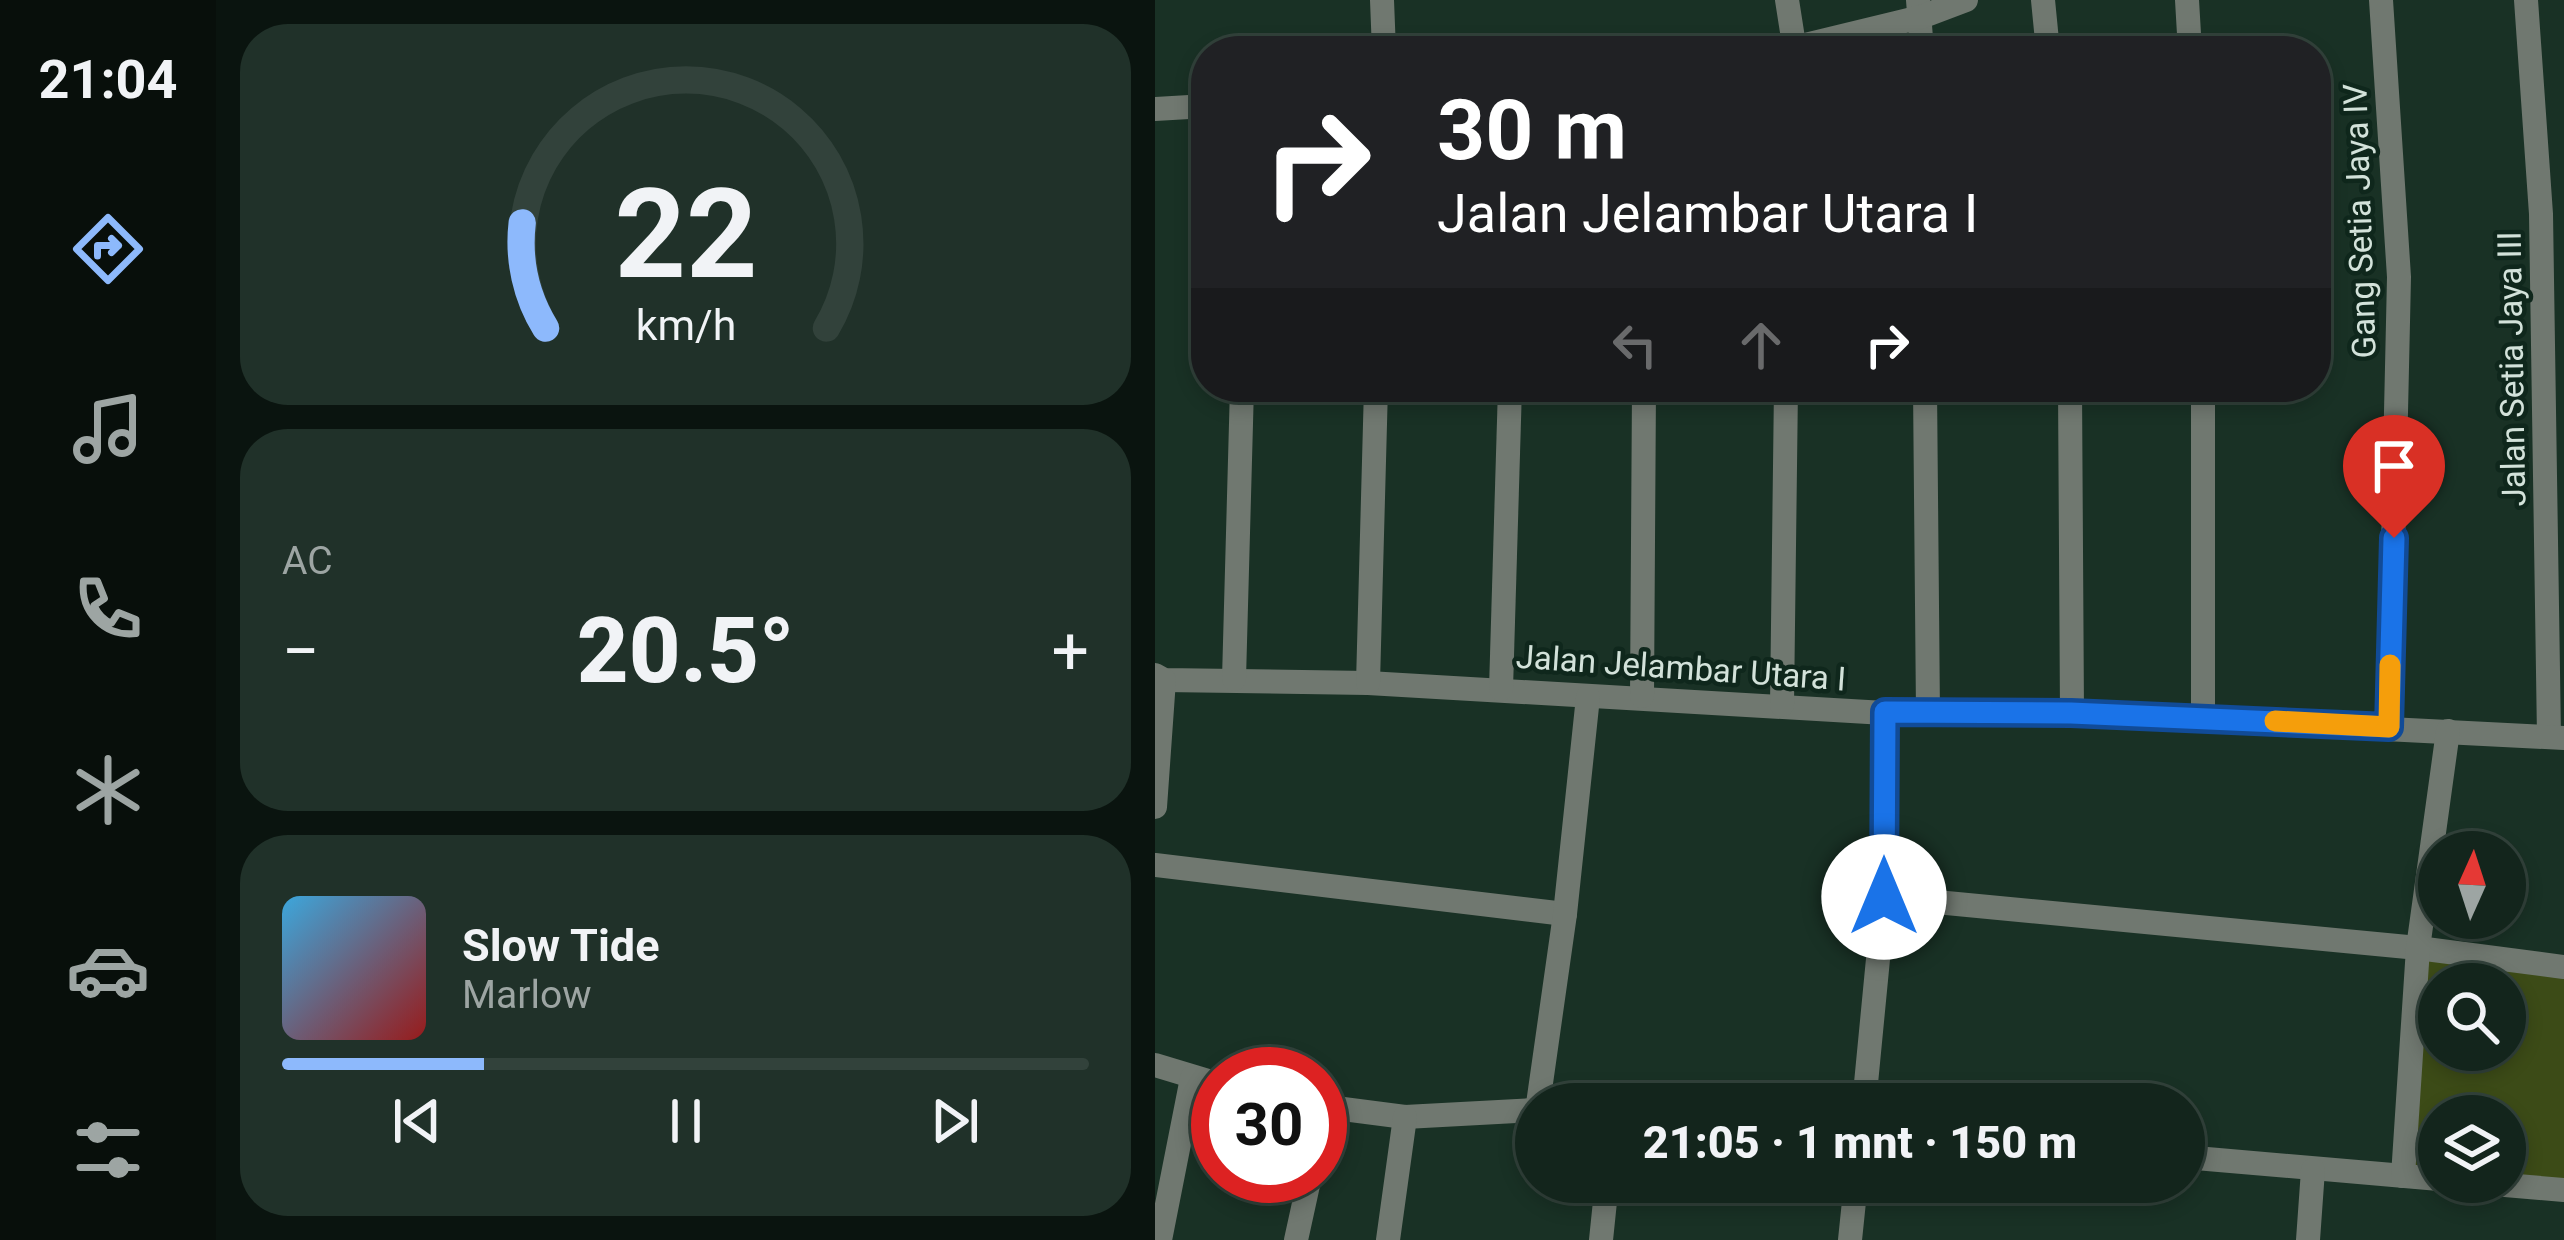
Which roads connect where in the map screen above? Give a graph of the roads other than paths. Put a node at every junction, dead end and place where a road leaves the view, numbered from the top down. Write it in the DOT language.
graph roads {
  1 [pos="1382,0"];
  2 [pos="1787,0"];
  3 [pos="1966,0"];
  4 [pos="2043,0"];
  5 [pos="2187,0"];
  6 [pos="2381,0"];
  7 [pos="2526,0"];
  8 [pos="1920,9"];
  9 [pos="1383,36"];
  10 [pos="1789,36"];
  11 [pos="1834,36"];
  12 [pos="2046,36"];
  13 [pos="2189,36"];
  14 [pos="1191,107"];
  15 [pos="1155,109"];
  16 [pos="1242,402"];
  17 [pos="1376,402"];
  18 [pos="1510,402"];
  19 [pos="1644,402"];
  20 [pos="1787,402"];
  21 [pos="1925,402"];
  22 [pos="2070,402"];
  23 [pos="2203,402"];
  24 [pos="1159,678"];
  25 [pos="1234,679"];
  26 [pos="1368,683"];
  27 [pos="1501,689"];
  28 [pos="1642,696"];
  29 [pos="1588,697"];
  30 [pos="1782,705"];
  31 [pos="2203,710"];
  32 [pos="1885,712"];
  33 [pos="2071,713"];
  34 [pos="1928,714"];
  35 [pos="2389,727"];
  36 [pos="2448,731"];
  37 [pos="2557,737"];
  38 [pos="1155,807"];
  39 [pos="1155,865"];
  40 [pos="1884,897"];
  41 [pos="1565,914"];
  42 [pos="2418,948"];
  43 [pos="2564,967"];
  44 [pos="1155,1065"];
  45 [pos="1191,1078"];
  46 [pos="1191,1083"];
  47 [pos="1540,1083"];
  48 [pos="1866,1083"];
  49 [pos="1515,1109"];
  50 [pos="1347,1115"];
  51 [pos="1405,1117"];
  52 [pos="2205,1159"];
  53 [pos="2313,1170"];
  54 [pos="2403,1176"];
  55 [pos="2418,1177"];
  56 [pos="2526,1187"];
  57 [pos="2564,1190"];
  58 [pos="1304,1203"];
  59 [pos="1605,1203"];
  60 [pos="1854,1203"];
  61 [pos="1160,1240"];
  62 [pos="1296,1240"];
  63 [pos="1388,1240"];
  64 [pos="1601,1240"];
  65 [pos="1850,1240"];
  66 [pos="2308,1240"];
  1 -- 9 [label="street"];
  2 -- 10 [label="street"];
  3 -- 8 [label="street"];
  4 -- 12 [label="street"];
  5 -- 13 [label="street"];
  6 -- 35 [label="street, Gang Setia Jaya IV"];
  7 -- 37 [label="street, Jalan Setia Jaya III"];
  8 -- 11 [label="street"];
  14 -- 15 [label="street"];
  16 -- 25 [label="street"];
  17 -- 26 [label="street"];
  18 -- 27 [label="street"];
  19 -- 28 [label="street"];
  20 -- 30 [label="street"];
  21 -- 34 [label="street"];
  22 -- 33 [label="street"];
  23 -- 31 [label="street"];
  24 -- 25 [label="street, Jalan Jelambar Utara I"];
  24 -- 38 [label="street"];
  25 -- 26 [label="street, Jalan Jelambar Utara I"];
  26 -- 27 [label="street, Jalan Jelambar Utara I"];
  27 -- 29 [label="street, Jalan Jelambar Utara I"];
  28 -- 29 [label="street, Jalan Jelambar Utara I"];
  28 -- 30 [label="street, Jalan Jelambar Utara I"];
  29 -- 41 [label="street"];
  30 -- 32 [label="street, Jalan Jelambar Utara I"];
  31 -- 33 [label="street, Jalan Jelambar Utara I"];
  31 -- 35 [label="street, Jalan Jelambar Utara I"];
  32 -- 34 [label="street, Jalan Jelambar Utara I"];
  32 -- 40 [label="street"];
  33 -- 34 [label="street, Jalan Jelambar Utara I"];
  35 -- 36 [label="street, Jalan Jelambar Utara I"];
  36 -- 37 [label="street, Jalan Jelambar Utara I"];
  36 -- 42 [label="street"];
  39 -- 41 [label="street"];
  40 -- 42 [label="street"];
  40 -- 48 [label="street"];
  41 -- 47 [label="street"];
  42 -- 43 [label="street"];
  42 -- 54 [label="street"];
  44 -- 45 [label="street"];
  46 -- 61 [label="street"];
  49 -- 51 [label="street"];
  50 -- 51 [label="street"];
  51 -- 63 [label="street"];
  52 -- 53 [label="street"];
  53 -- 54 [label="street"];
  53 -- 66 [label="street"];
  54 -- 55 [label="street"];
  56 -- 57 [label="street"];
  58 -- 62 [label="street"];
  59 -- 64 [label="street"];
  60 -- 65 [label="street"];
}
